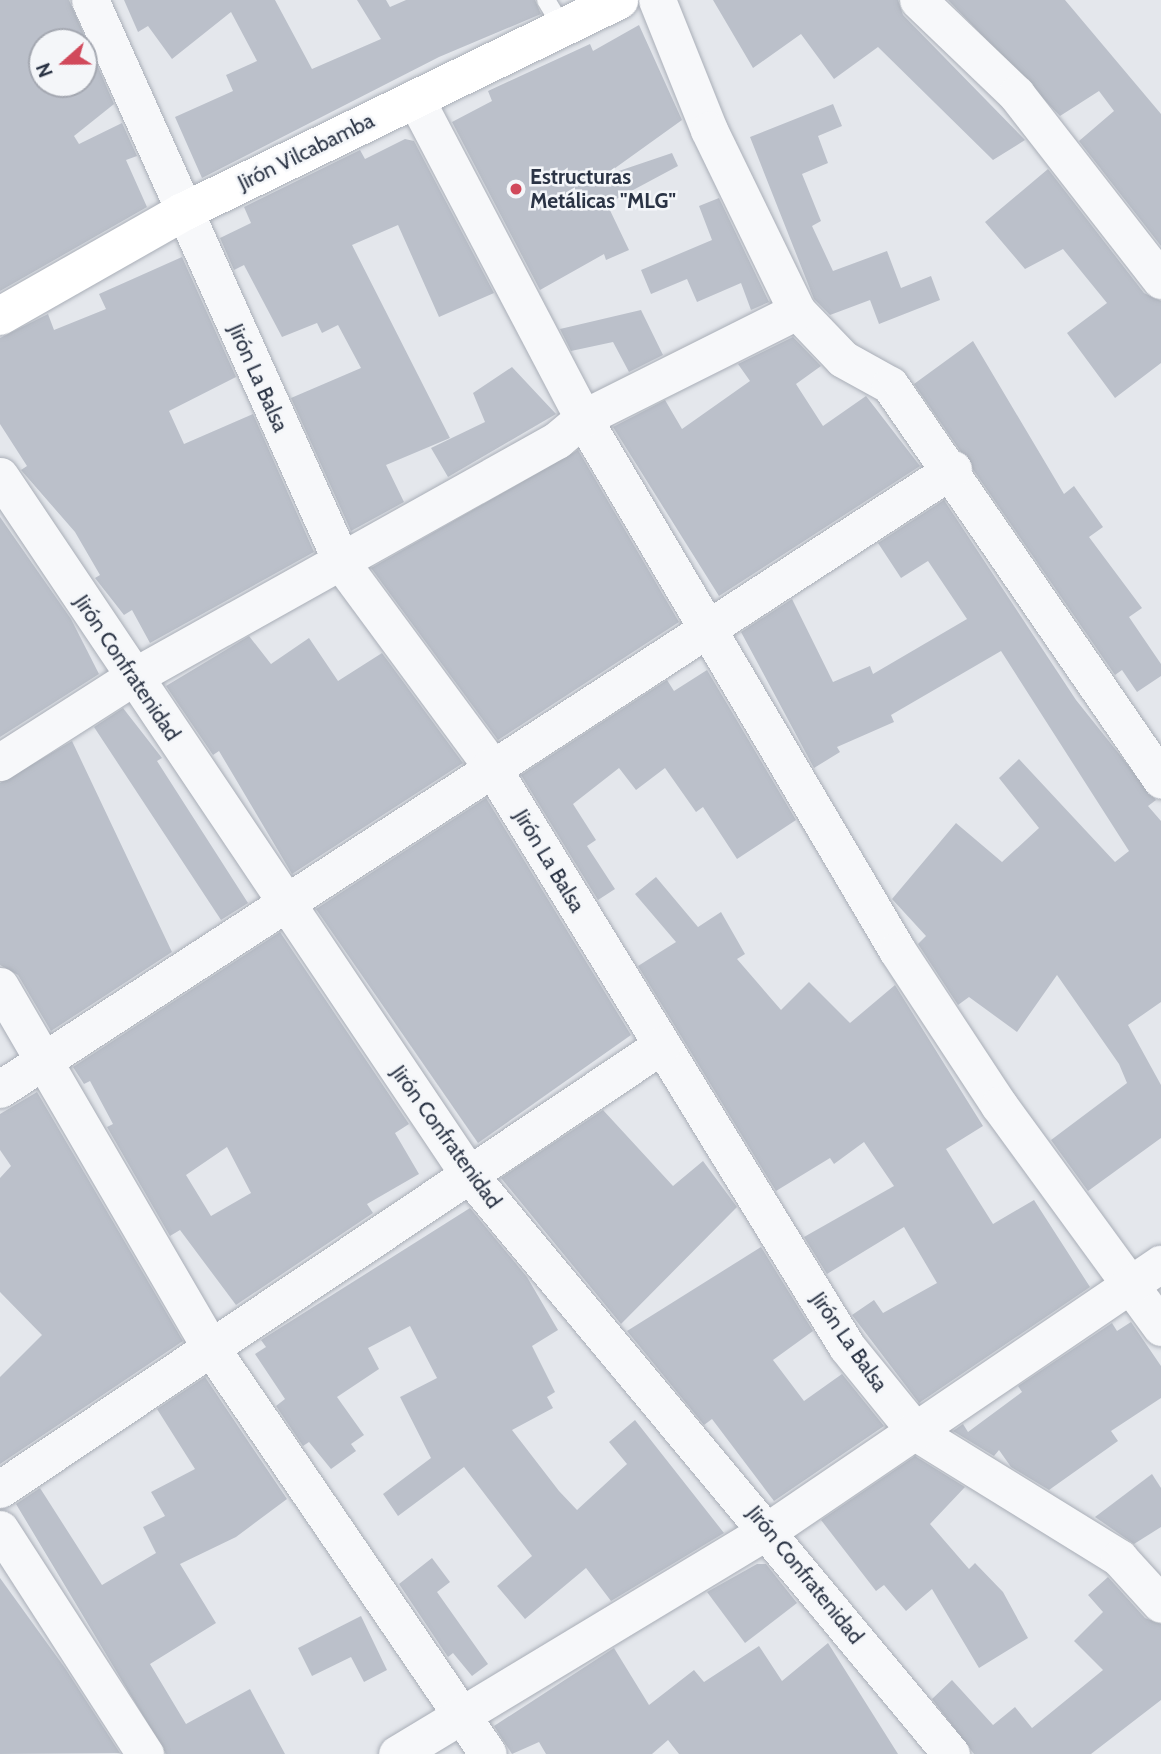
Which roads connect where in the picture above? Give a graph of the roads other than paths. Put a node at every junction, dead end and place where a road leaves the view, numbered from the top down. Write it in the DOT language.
graph roads {
  1 [pos="90,0"];
  2 [pos="619,0"];
  3 [pos="657,0"];
  4 [pos="918,0"];
  5 [pos="554,13"];
  6 [pos="415,98"];
  7 [pos="183,212"];
  8 [pos="1161,279"];
  9 [pos="797,311"];
  10 [pos="0,316"];
  11 [pos="583,418"];
  12 [pos="953,469"];
  13 [pos="0,476"];
  14 [pos="342,565"];
  15 [pos="706,624"];
  16 [pos="133,677"];
  17 [pos="0,762"];
  18 [pos="491,766"];
  19 [pos="1161,780"];
  20 [pos="286,906"];
  21 [pos="0,986"];
  22 [pos="662,1045"];
  23 [pos="46,1058"];
  24 [pos="0,1089"];
  25 [pos="467,1172"];
  26 [pos="1161,1265"];
  27 [pos="1127,1285"];
  28 [pos="1161,1327"];
  29 [pos="211,1348"];
  30 [pos="917,1433"];
  31 [pos="0,1489"];
  32 [pos="0,1529"];
  33 [pos="768,1530"];
  34 [pos="1161,1604"];
  35 [pos="463,1713"];
  36 [pos="145,1754"];
  37 [pos="397,1754"];
  38 [pos="488,1754"];
  39 [pos="951,1754"];
  1 -- 7 [label="street, Jirón La Balsa"];
  2 -- 5 [label="main road, Jirón Vilcabamba"];
  3 -- 9 [label="street"];
  4 -- 8 [label="street"];
  5 -- 6 [label="main road, Jirón Vilcabamba"];
  6 -- 7 [label="main road, Jirón Vilcabamba"];
  6 -- 11 [label="street"];
  7 -- 10 [label="main road, Jirón Vilcabamba"];
  7 -- 14 [label="street, Jirón La Balsa"];
  9 -- 11 [label="street"];
  9 -- 12 [label="street"];
  11 -- 14 [label="street"];
  11 -- 15 [label="street"];
  12 -- 15 [label="street"];
  12 -- 19 [label="street"];
  13 -- 16 [label="street, Jirón Confratenidad"];
  14 -- 16 [label="street"];
  14 -- 18 [label="street, Jirón La Balsa"];
  15 -- 18 [label="street"];
  15 -- 27 [label="street"];
  16 -- 17 [label="street"];
  16 -- 20 [label="street, Jirón Confratenidad"];
  18 -- 20 [label="street"];
  18 -- 22 [label="street, Jirón La Balsa"];
  20 -- 23 [label="street"];
  20 -- 25 [label="street, Jirón Confratenidad"];
  21 -- 23 [label="street"];
  22 -- 25 [label="street"];
  22 -- 30 [label="street, Jirón La Balsa"];
  23 -- 24 [label="street"];
  23 -- 29 [label="street"];
  25 -- 29 [label="street"];
  25 -- 33 [label="street, Jirón Confratenidad"];
  26 -- 27 [label="street"];
  27 -- 28 [label="street"];
  27 -- 30 [label="street"];
  29 -- 31 [label="street"];
  29 -- 35 [label="street"];
  30 -- 33 [label="street"];
  30 -- 34 [label="street, Jirón La Balsa"];
  32 -- 36 [label="street"];
  33 -- 35 [label="street"];
  33 -- 39 [label="street, Jirón Confratenidad"];
  35 -- 37 [label="street"];
  35 -- 38 [label="street"];
}
